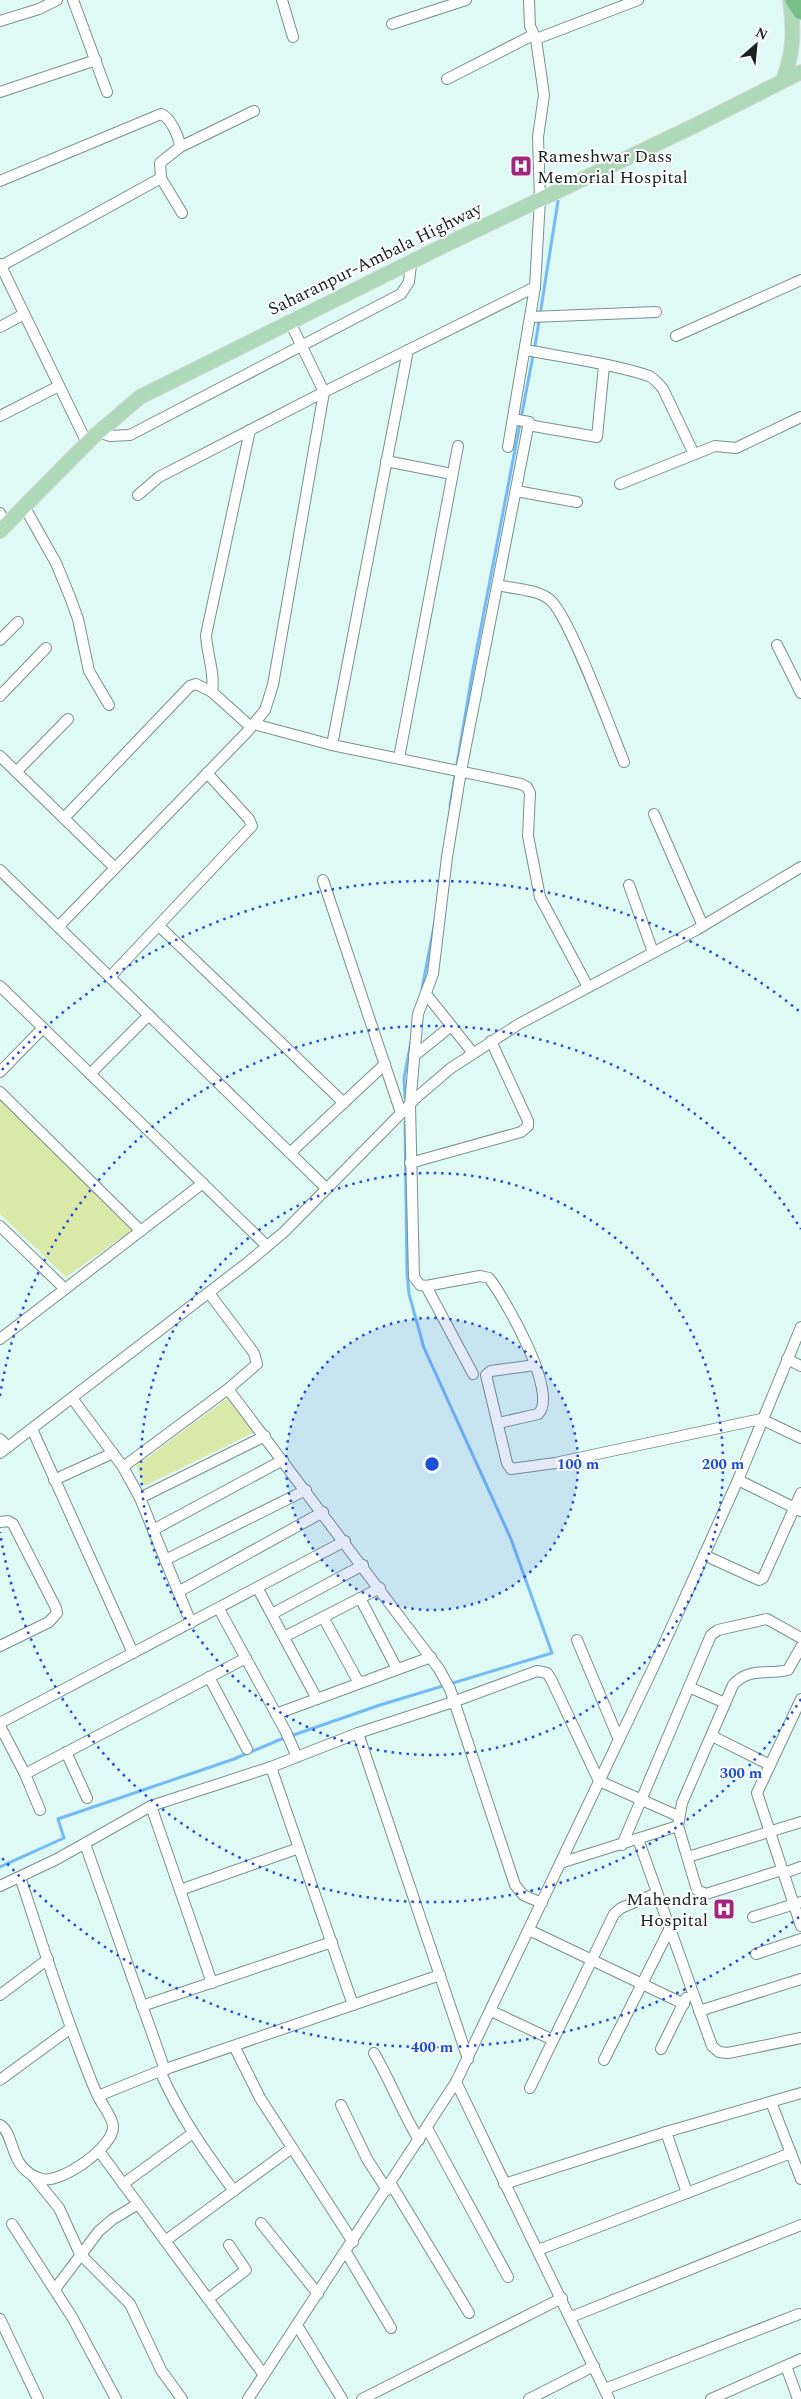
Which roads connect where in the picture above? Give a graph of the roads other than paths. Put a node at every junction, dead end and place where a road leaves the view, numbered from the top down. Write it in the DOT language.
graph roads {
  1 [pos="57,0"];
  2 [pos="73,0"];
  3 [pos="282,0"];
  4 [pos="466,0"];
  5 [pos="529,0"];
  6 [pos="638,0"];
  7 [pos="791,0"];
  8 [pos="801,12"];
  9 [pos="0,21"];
  10 [pos="392,24"];
  11 [pos="293,37"];
  12 [pos="534,37"];
  13 [pos="96,60"];
  14 [pos="801,72"];
  15 [pos="447,78"];
  16 [pos="783,80"];
  17 [pos="0,92"];
  18 [pos="107,92"];
  19 [pos="254,111"];
  20 [pos="180,147"];
  21 [pos="161,178"];
  22 [pos="0,180"];
  23 [pos="540,199"];
  24 [pos="182,213"];
  25 [pos="412,264"];
  26 [pos="0,265"];
  27 [pos="801,280"];
  28 [pos="535,287"];
  29 [pos="656,312"];
  30 [pos="24,314"];
  31 [pos="536,317"];
  32 [pos="290,322"];
  33 [pos="0,327"];
  34 [pos="676,336"];
  35 [pos="301,347"];
  36 [pos="408,350"];
  37 [pos="531,351"];
  38 [pos="604,366"];
  39 [pos="59,386"];
  40 [pos="324,392"];
  41 [pos="0,416"];
  42 [pos="801,417"];
  43 [pos="521,421"];
  44 [pos="250,430"];
  45 [pos="98,432"];
  46 [pos="87,443"];
  47 [pos="458,446"];
  48 [pos="508,447"];
  49 [pos="694,454"];
  50 [pos="386,461"];
  51 [pos="452,474"];
  52 [pos="620,484"];
  53 [pos="516,491"];
  54 [pos="138,495"];
  55 [pos="577,502"];
  56 [pos="24,506"];
  57 [pos="2,523"];
  58 [pos="498,585"];
  59 [pos="18,622"];
  60 [pos="0,640"];
  61 [pos="777,645"];
  62 [pos="46,648"];
  63 [pos="212,692"];
  64 [pos="801,693"];
  65 [pos="0,696"];
  66 [pos="109,706"];
  67 [pos="68,719"];
  68 [pos="252,726"];
  69 [pos="332,745"];
  70 [pos="0,756"];
  71 [pos="399,758"];
  72 [pos="624,762"];
  73 [pos="457,770"];
  74 [pos="16,772"];
  75 [pos="207,773"];
  76 [pos="654,814"];
  77 [pos="64,818"];
  78 [pos="801,867"];
  79 [pos="115,868"];
  80 [pos="0,870"];
  81 [pos="323,880"];
  82 [pos="629,884"];
  83 [pos="159,926"];
  84 [pos="704,926"];
  85 [pos="58,927"];
  86 [pos="653,952"];
  87 [pos="110,977"];
  88 [pos="0,986"];
  89 [pos="588,987"];
  90 [pos="426,994"];
  91 [pos="149,1015"];
  92 [pos="452,1026"];
  93 [pos="43,1028"];
  94 [pos="491,1041"];
  95 [pos="473,1053"];
  96 [pos="414,1056"];
  97 [pos="385,1064"];
  98 [pos="0,1072"];
  99 [pos="90,1074"];
  100 [pos="0,1092"];
  101 [pos="344,1103"];
  102 [pos="410,1104"];
  103 [pos="401,1113"];
  104 [pos="290,1153"];
  105 [pos="410,1163"];
  106 [pos="203,1183"];
  107 [pos="327,1189"];
  108 [pos="0,1226"];
  109 [pos="141,1231"];
  110 [pos="267,1246"];
  111 [pos="426,1286"];
  112 [pos="65,1289"];
  113 [pos="209,1293"];
  114 [pos="801,1327"];
  115 [pos="1,1337"];
  116 [pos="787,1359"];
  117 [pos="535,1364"];
  118 [pos="801,1366"];
  119 [pos="473,1374"];
  120 [pos="228,1389"];
  121 [pos="72,1398"];
  122 [pos="761,1419"];
  123 [pos="498,1423"];
  124 [pos="32,1429"];
  125 [pos="265,1436"];
  126 [pos="801,1438"];
  127 [pos="3,1446"];
  128 [pos="113,1453"];
  129 [pos="283,1460"];
  130 [pos="123,1467"];
  131 [pos="54,1480"];
  132 [pos="738,1480"];
  133 [pos="306,1490"];
  134 [pos="801,1493"];
  135 [pos="140,1498"];
  136 [pos="797,1510"];
  137 [pos="323,1512"];
  138 [pos="0,1522"];
  139 [pos="153,1530"];
  140 [pos="345,1541"];
  141 [pos="704,1555"];
  142 [pos="165,1560"];
  143 [pos="363,1565"];
  144 [pos="380,1588"];
  145 [pos="258,1589"];
  146 [pos="178,1592"];
  147 [pos="360,1598"];
  148 [pos="219,1609"];
  149 [pos="272,1614"];
  150 [pos="324,1617"];
  151 [pos="191,1623"];
  152 [pos="284,1637"];
  153 [pos="801,1638"];
  154 [pos="577,1640"];
  155 [pos="0,1646"];
  156 [pos="801,1648"];
  157 [pos="133,1653"];
  158 [pos="431,1656"];
  159 [pos="246,1658"];
  160 [pos="397,1669"];
  161 [pos="209,1677"];
  162 [pos="359,1683"];
  163 [pos="688,1687"];
  164 [pos="317,1699"];
  165 [pos="801,1700"];
  166 [pos="453,1702"];
  167 [pos="726,1703"];
  168 [pos="276,1714"];
  169 [pos="0,1725"];
  170 [pos="358,1733"];
  171 [pos="712,1736"];
  172 [pos="619,1740"];
  173 [pos="247,1750"];
  174 [pos="66,1752"];
  175 [pos="297,1757"];
  176 [pos="770,1765"];
  177 [pos="271,1767"];
  178 [pos="25,1774"];
  179 [pos="600,1781"];
  180 [pos="87,1798"];
  181 [pos="641,1799"];
  182 [pos="151,1806"];
  183 [pos="40,1810"];
  184 [pos="678,1821"];
  185 [pos="801,1822"];
  186 [pos="770,1832"];
  187 [pos="638,1839"];
  188 [pos="85,1844"];
  189 [pos="622,1844"];
  190 [pos="299,1848"];
  191 [pos="688,1857"];
  192 [pos="560,1864"];
  193 [pos="801,1867"];
  194 [pos="783,1871"];
  195 [pos="20,1877"];
  196 [pos="0,1886"];
  197 [pos="180,1890"];
  198 [pos="657,1893"];
  199 [pos="542,1902"];
  200 [pos="797,1903"];
  201 [pos="753,1918"];
  202 [pos="801,1926"];
  203 [pos="670,1928"];
  204 [pos="529,1930"];
  205 [pos="801,1940"];
  206 [pos="332,1942"];
  207 [pos="756,1954"];
  208 [pos="48,1959"];
  209 [pos="592,1959"];
  210 [pos="440,1975"];
  211 [pos="801,1979"];
  212 [pos="212,1983"];
  213 [pos="643,1983"];
  214 [pos="691,1988"];
  215 [pos="0,1996"];
  216 [pos="684,2004"];
  217 [pos="353,2005"];
  218 [pos="142,2006"];
  219 [pos="698,2010"];
  220 [pos="491,2011"];
  221 [pos="71,2028"];
  222 [pos="801,2038"];
  223 [pos="553,2040"];
  224 [pos="234,2046"];
  225 [pos="661,2049"];
  226 [pos="374,2053"];
  227 [pos="468,2059"];
  228 [pos="604,2060"];
  229 [pos="163,2070"];
  230 [pos="0,2080"];
  231 [pos="456,2082"];
  232 [pos="530,2088"];
  233 [pos="801,2093"];
  234 [pos="98,2096"];
  235 [pos="771,2102"];
  236 [pos="341,2105"];
  237 [pos="0,2125"];
  238 [pos="427,2128"];
  239 [pos="666,2132"];
  240 [pos="192,2133"];
  241 [pos="420,2140"];
  242 [pos="292,2148"];
  243 [pos="99,2151"];
  244 [pos="791,2153"];
  245 [pos="30,2173"];
  246 [pos="801,2179"];
  247 [pos="123,2184"];
  248 [pos="504,2184"];
  249 [pos="389,2187"];
  250 [pos="234,2191"];
  251 [pos="687,2193"];
  252 [pos="138,2204"];
  253 [pos="261,2223"];
  254 [pos="12,2224"];
  255 [pos="801,2226"];
  256 [pos="165,2241"];
  257 [pos="353,2242"];
  258 [pos="229,2245"];
  259 [pos="538,2250"];
  260 [pos="346,2252"];
  261 [pos="80,2254"];
  262 [pos="508,2277"];
  263 [pos="55,2289"];
  264 [pos="318,2294"];
  265 [pos="562,2298"];
  266 [pos="208,2299"];
  267 [pos="469,2313"];
  268 [pos="799,2314"];
  269 [pos="571,2317"];
  270 [pos="0,2319"];
  271 [pos="297,2325"];
  272 [pos="391,2328"];
  273 [pos="801,2359"];
  274 [pos="594,2366"];
  275 [pos="786,2366"];
  276 [pos="264,2375"];
  277 [pos="604,2389"];
  278 [pos="38,2399"];
  279 [pos="116,2399"];
  280 [pos="182,2399"];
  281 [pos="248,2399"];
  282 [pos="342,2399"];
  283 [pos="362,2399"];
  284 [pos="529,2399"];
  285 [pos="609,2399"];
  286 [pos="711,2399"];
  287 [pos="798,2399"];
  1 -- 9 [label="street"];
  2 -- 13 [label="street"];
  3 -- 11 [label="street"];
  4 -- 10 [label="street"];
  5 -- 12 [label="street"];
  6 -- 12 [label="street"];
  7 -- 8 [label="highway"];
  7 -- 16 [label="main road"];
  12 -- 15 [label="street"];
  12 -- 23 [label="street"];
  13 -- 17 [label="street"];
  13 -- 18 [label="street"];
  14 -- 16 [label="main road, Saharanpur-Ambala Highway"];
  16 -- 23 [label="main road, Saharanpur-Ambala Highway"];
  19 -- 20 [label="street"];
  20 -- 21 [label="street"];
  20 -- 22 [label="street"];
  21 -- 24 [label="street"];
  21 -- 26 [label="street"];
  23 -- 25 [label="main road, Saharanpur-Ambala Highway"];
  23 -- 28 [label="street"];
  25 -- 32 [label="main road, Saharanpur-Ambala Highway"];
  25 -- 35 [label="street"];
  26 -- 30 [label="street"];
  27 -- 34 [label="street"];
  28 -- 31 [label="street"];
  28 -- 36 [label="street"];
  29 -- 31 [label="street"];
  30 -- 33 [label="street"];
  30 -- 39 [label="street"];
  31 -- 37 [label="street"];
  32 -- 35 [label="street"];
  32 -- 45 [label="main road, Saharanpur-Ambala Highway"];
  35 -- 40 [label="street"];
  35 -- 45 [label="street"];
  36 -- 40 [label="street"];
  36 -- 50 [label="street"];
  37 -- 38 [label="street"];
  37 -- 43 [label="street"];
  38 -- 43 [label="street"];
  38 -- 49 [label="street"];
  39 -- 41 [label="street"];
  39 -- 46 [label="street"];
  40 -- 44 [label="street"];
  40 -- 68 [label="street"];
  42 -- 49 [label="street"];
  43 -- 48 [label="street"];
  43 -- 53 [label="street"];
  44 -- 54 [label="street"];
  44 -- 63 [label="street"];
  45 -- 46 [label="main road, Saharanpur-Ambala Highway"];
  46 -- 56 [label="main road, Saharanpur-Ambala Highway"];
  47 -- 51 [label="street"];
  49 -- 52 [label="street"];
  50 -- 51 [label="street"];
  50 -- 69 [label="street"];
  51 -- 71 [label="street"];
  53 -- 55 [label="street"];
  53 -- 58 [label="street"];
  56 -- 57 [label="main road, Saharanpur-Ambala Highway"];
  56 -- 66 [label="street"];
  58 -- 72 [label="street"];
  58 -- 73 [label="street"];
  59 -- 60 [label="street"];
  61 -- 64 [label="street"];
  62 -- 65 [label="street"];
  63 -- 68 [label="street"];
  63 -- 77 [label="street"];
  67 -- 74 [label="street"];
  68 -- 69 [label="street"];
  68 -- 75 [label="street"];
  69 -- 71 [label="street"];
  70 -- 74 [label="street"];
  71 -- 73 [label="street"];
  73 -- 89 [label="street"];
  73 -- 90 [label="street"];
  74 -- 77 [label="street"];
  75 -- 79 [label="street"];
  75 -- 83 [label="street"];
  76 -- 84 [label="street"];
  77 -- 79 [label="street"];
  78 -- 84 [label="street"];
  79 -- 85 [label="street"];
  80 -- 85 [label="street"];
  81 -- 97 [label="street"];
  82 -- 86 [label="street"];
  83 -- 87 [label="street"];
  83 -- 101 [label="street"];
  84 -- 86 [label="street"];
  85 -- 87 [label="street"];
  86 -- 89 [label="street"];
  87 -- 91 [label="street"];
  88 -- 93 [label="street"];
  89 -- 94 [label="street"];
  90 -- 92 [label="street"];
  90 -- 96 [label="street"];
  91 -- 99 [label="street"];
  91 -- 104 [label="street"];
  92 -- 95 [label="street"];
  92 -- 96 [label="street"];
  93 -- 98 [label="street"];
  93 -- 99 [label="street"];
  94 -- 95 [label="street"];
  94 -- 105 [label="street"];
  95 -- 102 [label="street"];
  96 -- 102 [label="street"];
  97 -- 101 [label="street"];
  97 -- 103 [label="street"];
  99 -- 106 [label="street"];
  100 -- 109 [label="street"];
  101 -- 104 [label="street"];
  102 -- 103 [label="street"];
  102 -- 105 [label="street"];
  103 -- 107 [label="street"];
  104 -- 107 [label="street"];
  105 -- 111 [label="street"];
  106 -- 109 [label="street"];
  106 -- 110 [label="street"];
  107 -- 110 [label="street"];
  108 -- 112 [label="street"];
  109 -- 112 [label="street"];
  110 -- 113 [label="street"];
  111 -- 117 [label="street"];
  111 -- 119 [label="street"];
  112 -- 115 [label="street"];
  113 -- 120 [label="street"];
  113 -- 121 [label="street"];
  114 -- 116 [label="street"];
  116 -- 118 [label="street"];
  116 -- 122 [label="street"];
  117 -- 123 [label="street"];
  117 -- 123 [label="street"];
  120 -- 125 [label="street"];
  120 -- 130 [label="street"];
  121 -- 124 [label="street"];
  121 -- 128 [label="street"];
  122 -- 123 [label="street"];
  122 -- 126 [label="street"];
  122 -- 132 [label="street"];
  124 -- 127 [label="street"];
  124 -- 131 [label="street"];
  125 -- 129 [label="street"];
  125 -- 135 [label="street"];
  128 -- 130 [label="street"];
  128 -- 131 [label="street"];
  129 -- 133 [label="street"];
  129 -- 139 [label="street"];
  130 -- 135 [label="street"];
  131 -- 157 [label="street"];
  132 -- 136 [label="street"];
  132 -- 141 [label="street"];
  133 -- 137 [label="street"];
  133 -- 142 [label="street"];
  134 -- 136 [label="street"];
  135 -- 139 [label="street"];
  136 -- 141 [label="street"];
  137 -- 140 [label="street"];
  137 -- 146 [label="street"];
  138 -- 155 [label="street"];
  139 -- 142 [label="street"];
  140 -- 143 [label="street"];
  140 -- 145 [label="street"];
  141 -- 172 [label="street"];
  142 -- 146 [label="street"];
  143 -- 144 [label="street"];
  143 -- 149 [label="street"];
  144 -- 147 [label="street"];
  144 -- 158 [label="street"];
  145 -- 148 [label="street"];
  145 -- 149 [label="street"];
  146 -- 151 [label="street"];
  147 -- 150 [label="street"];
  147 -- 160 [label="street"];
  148 -- 151 [label="street"];
  148 -- 159 [label="street"];
  149 -- 152 [label="street"];
  150 -- 152 [label="street"];
  150 -- 162 [label="street"];
  151 -- 157 [label="street"];
  152 -- 164 [label="street"];
  153 -- 163 [label="street"];
  154 -- 172 [label="street"];
  156 -- 167 [label="street"];
  157 -- 169 [label="street"];
  158 -- 160 [label="street"];
  158 -- 166 [label="street"];
  159 -- 161 [label="street"];
  159 -- 168 [label="street"];
  160 -- 162 [label="street"];
  161 -- 173 [label="street"];
  161 -- 174 [label="street"];
  162 -- 164 [label="street"];
  163 -- 167 [label="street"];
  163 -- 181 [label="street"];
  164 -- 168 [label="street"];
  165 -- 176 [label="street"];
  166 -- 170 [label="street"];
  166 -- 179 [label="street"];
  166 -- 199 [label="street"];
  167 -- 171 [label="street"];
  168 -- 175 [label="street"];
  169 -- 178 [label="street"];
  170 -- 175 [label="street"];
  170 -- 210 [label="street"];
  171 -- 176 [label="street"];
  171 -- 184 [label="street"];
  172 -- 179 [label="street"];
  174 -- 178 [label="street"];
  174 -- 180 [label="street"];
  175 -- 177 [label="street"];
  176 -- 186 [label="street"];
  177 -- 182 [label="street"];
  177 -- 190 [label="street"];
  178 -- 183 [label="street"];
  179 -- 181 [label="street"];
  179 -- 192 [label="street"];
  181 -- 184 [label="street"];
  181 -- 189 [label="street"];
  182 -- 188 [label="street"];
  182 -- 197 [label="street"];
  184 -- 187 [label="street"];
  184 -- 191 [label="street"];
  185 -- 186 [label="street"];
  186 -- 191 [label="street"];
  186 -- 194 [label="street"];
  187 -- 189 [label="street"];
  187 -- 198 [label="street"];
  188 -- 195 [label="street"];
  188 -- 218 [label="street"];
  189 -- 192 [label="street"];
  190 -- 197 [label="street"];
  190 -- 206 [label="street"];
  191 -- 194 [label="street"];
  192 -- 199 [label="street"];
  193 -- 194 [label="street"];
  194 -- 200 [label="street"];
  195 -- 196 [label="street"];
  195 -- 208 [label="street"];
  197 -- 212 [label="street"];
  198 -- 203 [label="street"];
  198 -- 209 [label="street"];
  199 -- 204 [label="street"];
  200 -- 201 [label="street"];
  200 -- 202 [label="street"];
  203 -- 213 [label="street"];
  203 -- 214 [label="street"];
  204 -- 209 [label="street"];
  204 -- 220 [label="street"];
  205 -- 207 [label="street"];
  206 -- 212 [label="street"];
  206 -- 217 [label="street"];
  208 -- 215 [label="street"];
  208 -- 221 [label="street"];
  209 -- 213 [label="street"];
  209 -- 223 [label="street"];
  210 -- 217 [label="street"];
  210 -- 227 [label="street"];
  211 -- 219 [label="street"];
  212 -- 218 [label="street"];
  213 -- 216 [label="street"];
  213 -- 228 [label="street"];
  214 -- 216 [label="street"];
  214 -- 219 [label="street"];
  216 -- 225 [label="street"];
  217 -- 224 [label="street"];
  218 -- 229 [label="street"];
  219 -- 222 [label="street"];
  220 -- 223 [label="street"];
  220 -- 227 [label="street"];
  221 -- 230 [label="street"];
  221 -- 234 [label="street"];
  223 -- 232 [label="street"];
  224 -- 229 [label="street"];
  224 -- 242 [label="street"];
  226 -- 241 [label="street"];
  227 -- 231 [label="street"];
  229 -- 234 [label="street"];
  229 -- 240 [label="street"];
  231 -- 238 [label="street"];
  231 -- 248 [label="street"];
  233 -- 235 [label="street"];
  234 -- 243 [label="street"];
  235 -- 239 [label="street"];
  235 -- 244 [label="street"];
  236 -- 249 [label="street"];
  237 -- 245 [label="street"];
  238 -- 241 [label="street"];
  238 -- 262 [label="street"];
  239 -- 248 [label="street"];
  239 -- 251 [label="street"];
  240 -- 247 [label="street"];
  240 -- 250 [label="street"];
  241 -- 249 [label="street"];
  242 -- 250 [label="street"];
  242 -- 257 [label="street"];
  243 -- 245 [label="street"];
  243 -- 247 [label="street"];
  244 -- 246 [label="street"];
  244 -- 251 [label="street"];
  245 -- 261 [label="street"];
  247 -- 252 [label="street"];
  248 -- 259 [label="street"];
  249 -- 257 [label="street"];
  249 -- 267 [label="street"];
  250 -- 256 [label="street"];
  251 -- 259 [label="street"];
  252 -- 256 [label="street"];
  252 -- 261 [label="street"];
  253 -- 264 [label="street"];
  254 -- 263 [label="street"];
  255 -- 269 [label="street"];
  256 -- 266 [label="street"];
  257 -- 260 [label="street"];
  258 -- 266 [label="street"];
  259 -- 265 [label="street"];
  260 -- 264 [label="street"];
  260 -- 272 [label="street"];
  261 -- 263 [label="street"];
  261 -- 280 [label="street"];
  263 -- 279 [label="street"];
  264 -- 271 [label="street"];
  265 -- 269 [label="street"];
  265 -- 283 [label="street"];
  266 -- 276 [label="street"];
  268 -- 277 [label="street"];
  269 -- 274 [label="street"];
  270 -- 278 [label="street"];
  271 -- 276 [label="street"];
  271 -- 282 [label="street"];
  273 -- 275 [label="street"];
  274 -- 277 [label="street"];
  274 -- 284 [label="street"];
  275 -- 286 [label="street"];
  275 -- 287 [label="street"];
  276 -- 281 [label="street"];
  277 -- 285 [label="street"];
}
